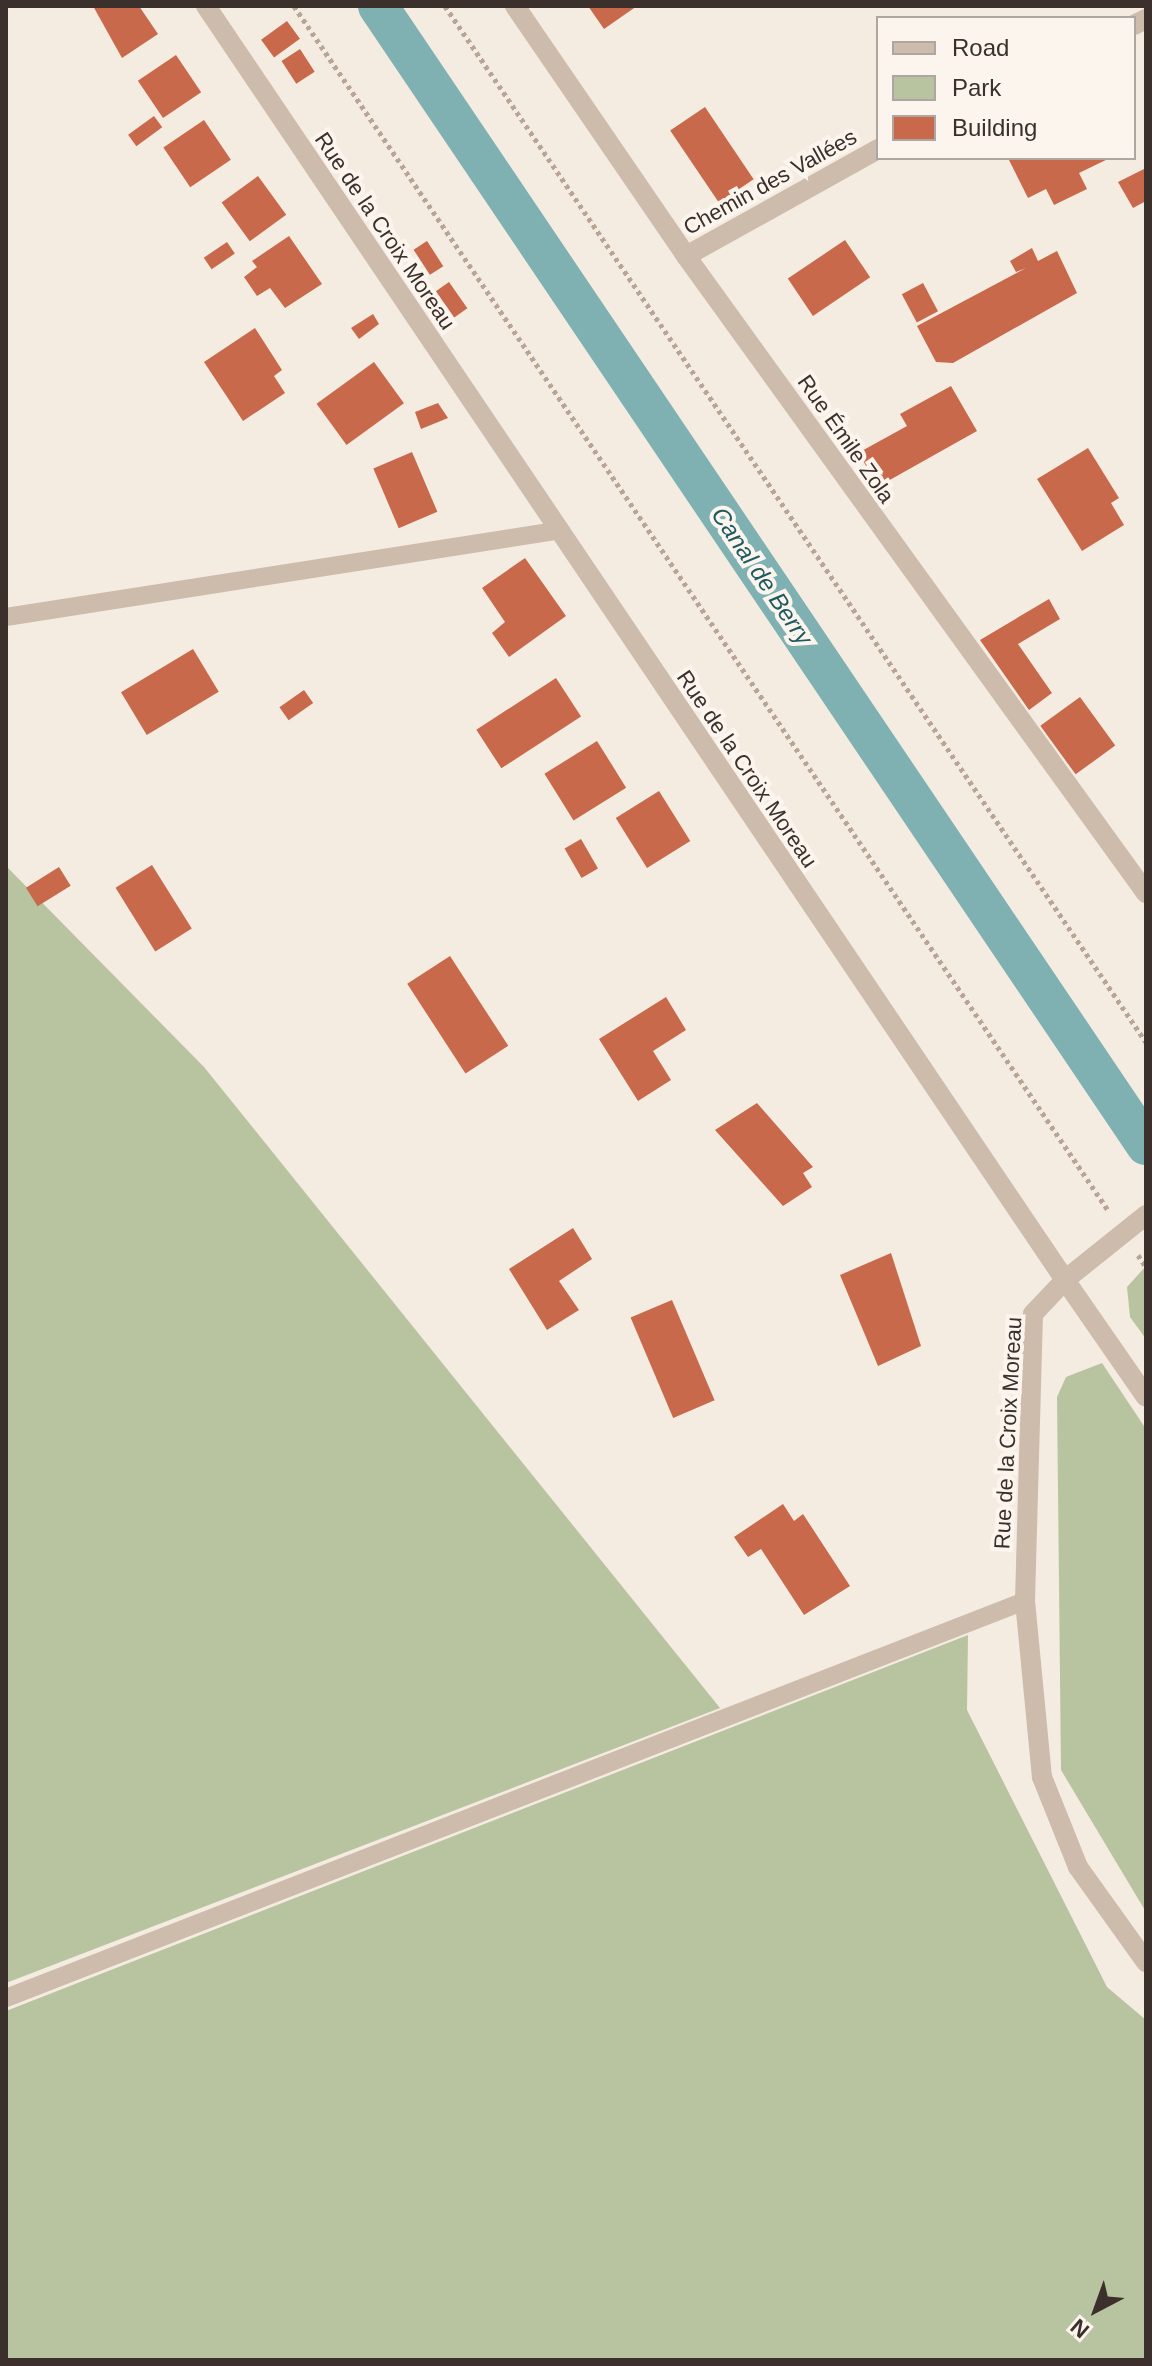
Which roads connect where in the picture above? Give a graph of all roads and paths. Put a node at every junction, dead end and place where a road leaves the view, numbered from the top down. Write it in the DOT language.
graph roads {
  1 [pos="206,6"];
  2 [pos="294,6"];
  3 [pos="445,6"];
  4 [pos="515,6"];
  5 [pos="876,150"];
  6 [pos="686,256"];
  7 [pos="556,531"];
  8 [pos="6,617"];
  9 [pos="1146,893"];
  10 [pos="1146,1042"];
  11 [pos="1146,1215"];
  12 [pos="1125,1236"];
  13 [pos="1065,1280"];
  14 [pos="1146,1397"];
  15 [pos="1025,1601"];
  16 [pos="1146,1962"];
  17 [pos="6,1998"];
  1 -- 7 [label="street, Rue de la Croix Moreau"];
  2 -- 12 [label="path"];
  3 -- 10 [label="path"];
  4 -- 6 [label="street, Rue Émile Zola"];
  5 -- 6 [label="street, Chemin des Vallées"];
  6 -- 9 [label="street, Rue Émile Zola"];
  7 -- 8 [label="lane"];
  7 -- 13 [label="street, Rue de la Croix Moreau"];
  11 -- 12 [label="street"];
  12 -- 13 [label="street"];
  13 -- 14 [label="street"];
  13 -- 15 [label="street, Rue de la Croix Moreau"];
  15 -- 16 [label="street, Rue de la Croix Moreau"];
  15 -- 17 [label="lane"];
}
